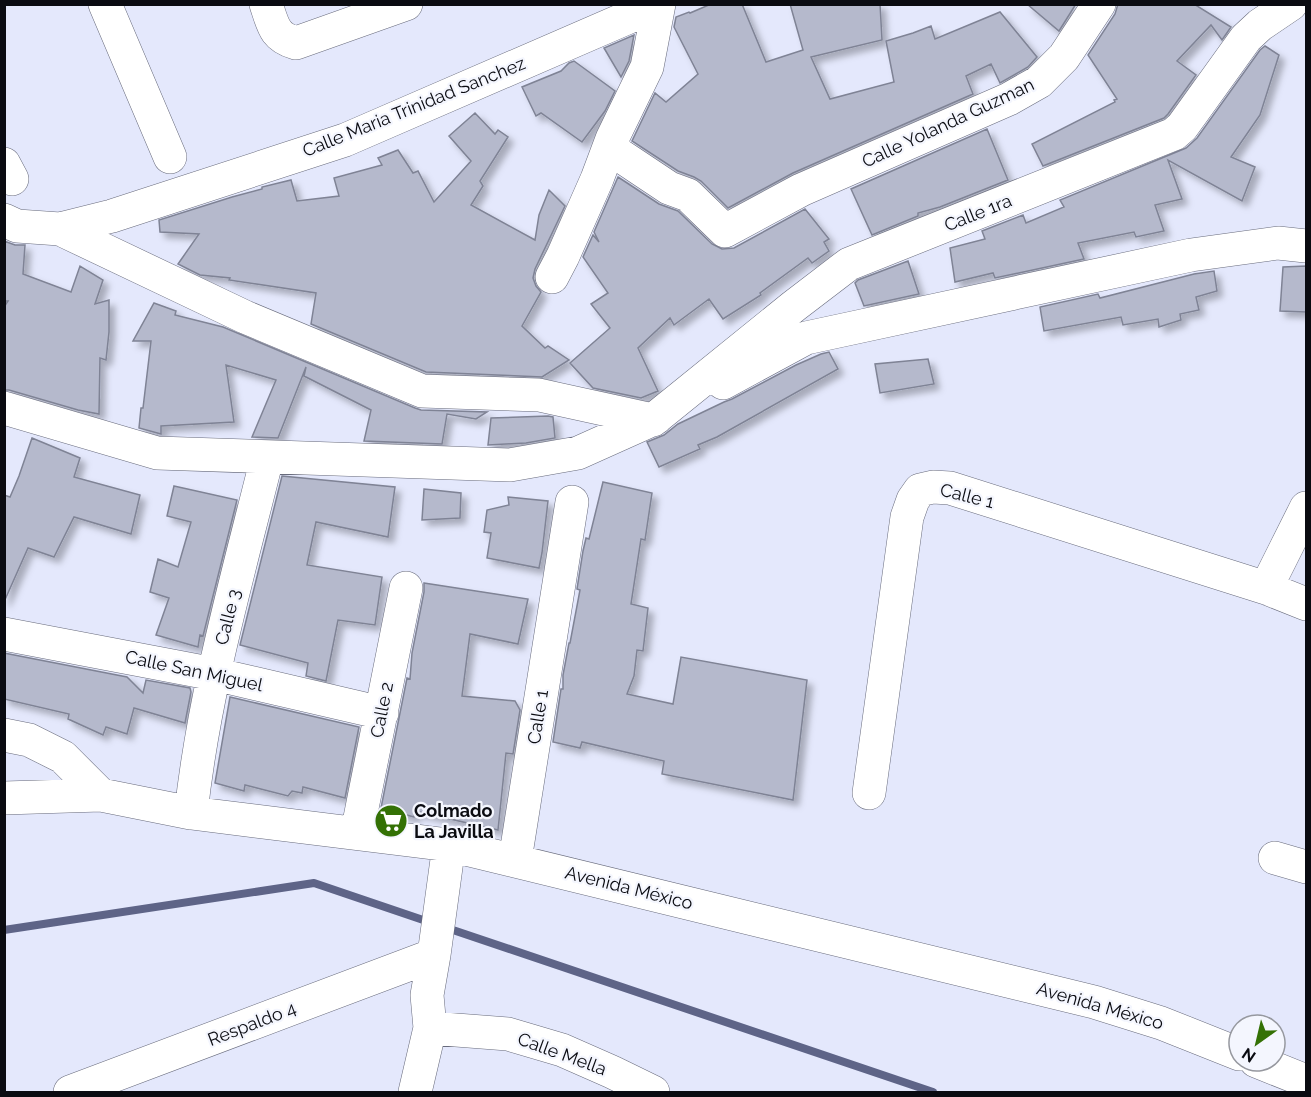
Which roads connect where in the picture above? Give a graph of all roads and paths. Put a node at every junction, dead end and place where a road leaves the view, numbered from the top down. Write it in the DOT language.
graph roads {
  1 [pos="105,4"];
  2 [pos="266,4"];
  3 [pos="406,4"];
  4 [pos="659,4"];
  5 [pos="1099,4"];
  6 [pos="1291,4"];
  7 [pos="612,139"];
  8 [pos="170,157"];
  9 [pos="4,220"];
  10 [pos="60,229"];
  11 [pos="1306,246"];
  12 [pos="552,276"];
  13 [pos="4,408"];
  14 [pos="653,420"];
  15 [pos="267,458"];
  16 [pos="573,502"];
  17 [pos="1306,508"];
  18 [pos="406,588"];
  19 [pos="1266,588"];
  20 [pos="1306,604"];
  21 [pos="4,634"];
  22 [pos="214,674"];
  23 [pos="382,713"];
  24 [pos="4,735"];
  25 [pos="869,793"];
  26 [pos="101,795"];
  27 [pos="4,798"];
  28 [pos="191,813"];
  29 [pos="357,833"];
  30 [pos="449,845"];
  31 [pos="1275,858"];
  32 [pos="515,860"];
  33 [pos="1306,867"];
  34 [pos="434,955"];
  35 [pos="430,1028"];
  36 [pos="1227,1049"];
  37 [pos="1286,1073"];
  38 [pos="1306,1081"];
  39 [pos="609,1082"];
  40 [pos="113,1085"];
  41 [pos="70,1092"];
  42 [pos="415,1092"];
  43 [pos="653,1092"];
  1 -- 8 [label="street"];
  2 -- 3 [label="street"];
  4 -- 7 [label="street"];
  4 -- 10 [label="street, Calle Maria Trinidad Sanchez"];
  5 -- 7 [label="street, Calle Yolanda Guzman"];
  6 -- 14 [label="street, Calle 1ra"];
  7 -- 12 [label="street"];
  9 -- 10 [label="street"];
  10 -- 14 [label="street"];
  11 -- 14 [label="street"];
  13 -- 15 [label="street"];
  14 -- 15 [label="street"];
  15 -- 22 [label="street, Calle 3"];
  16 -- 32 [label="street, Calle 1"];
  17 -- 19 [label="street"];
  18 -- 23 [label="street, Calle 2"];
  19 -- 20 [label="street, Calle 1"];
  19 -- 25 [label="street, Calle 1"];
  21 -- 22 [label="street, Calle San Miguel"];
  22 -- 23 [label="street, Calle San Miguel"];
  22 -- 28 [label="street, Calle 3"];
  23 -- 29 [label="street, Calle 2"];
  24 -- 26 [label="street"];
  26 -- 27 [label="street, Avenida México"];
  26 -- 28 [label="street, Avenida México"];
  28 -- 29 [label="street, Avenida México"];
  29 -- 30 [label="street, Avenida México"];
  30 -- 32 [label="street, Avenida México"];
  30 -- 34 [label="street"];
  31 -- 33 [label="street"];
  32 -- 36 [label="street, Avenida México"];
  34 -- 35 [label="street"];
  34 -- 40 [label="street, Respaldo 4"];
  35 -- 39 [label="street, Calle Mella"];
  35 -- 42 [label="street"];
  37 -- 38 [label="street"];
  39 -- 43 [label="street, Calle Mella"];
  40 -- 41 [label="street, Respaldo 4"];
}
